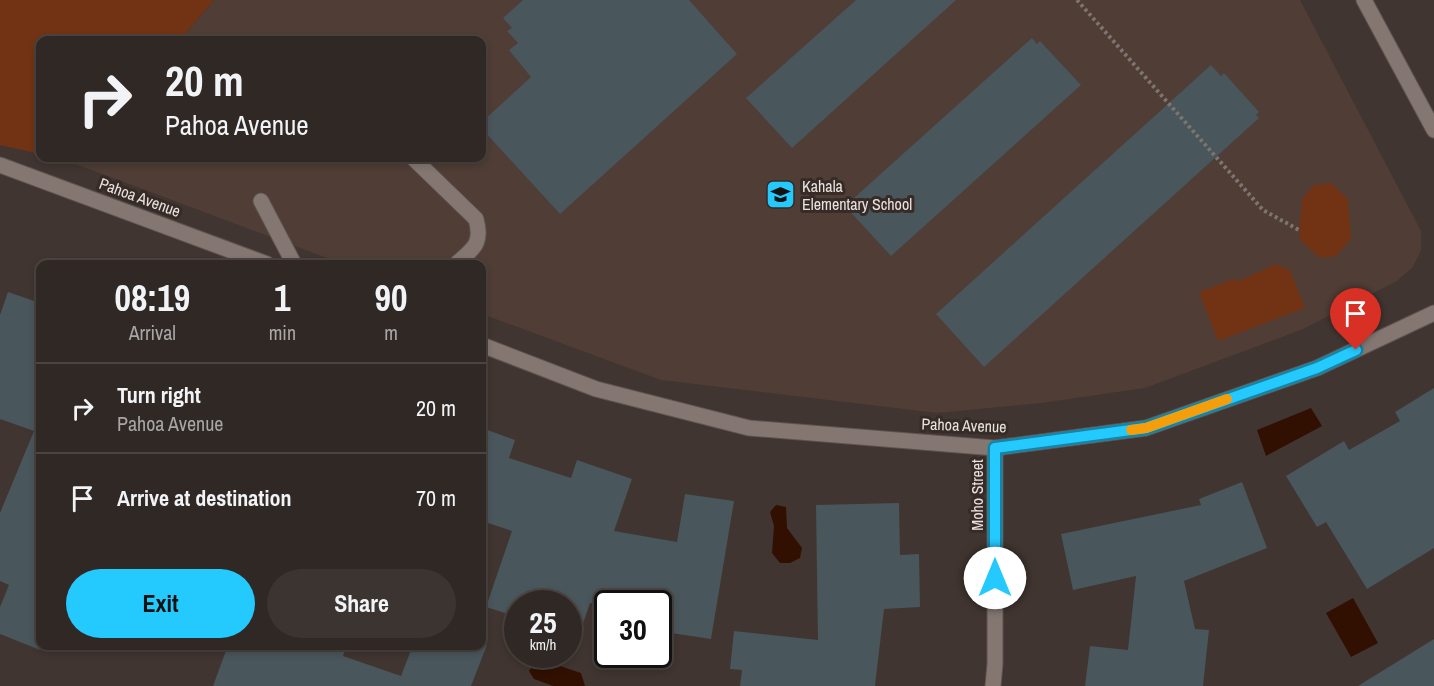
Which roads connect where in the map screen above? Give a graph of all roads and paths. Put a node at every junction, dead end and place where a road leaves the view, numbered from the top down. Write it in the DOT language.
graph roads {
  1 [pos="1077,0"];
  2 [pos="1364,0"];
  3 [pos="1434,130"];
  4 [pos="417,162"];
  5 [pos="0,165"];
  6 [pos="261,201"];
  7 [pos="1299,230"];
  8 [pos="256,260"];
  9 [pos="292,260"];
  10 [pos="460,260"];
  11 [pos="1434,313"];
  12 [pos="486,347"];
  13 [pos="995,448"];
  14 [pos="993,686"];
  1 -- 7 [label="path"];
  2 -- 3 [label="street"];
  4 -- 10 [label="street"];
  5 -- 8 [label="street, Pahoa Avenue"];
  6 -- 9 [label="street"];
  11 -- 13 [label="street, Pahoa Avenue"];
  12 -- 13 [label="street, Pahoa Avenue"];
  13 -- 14 [label="street, Moho Street"];
}
